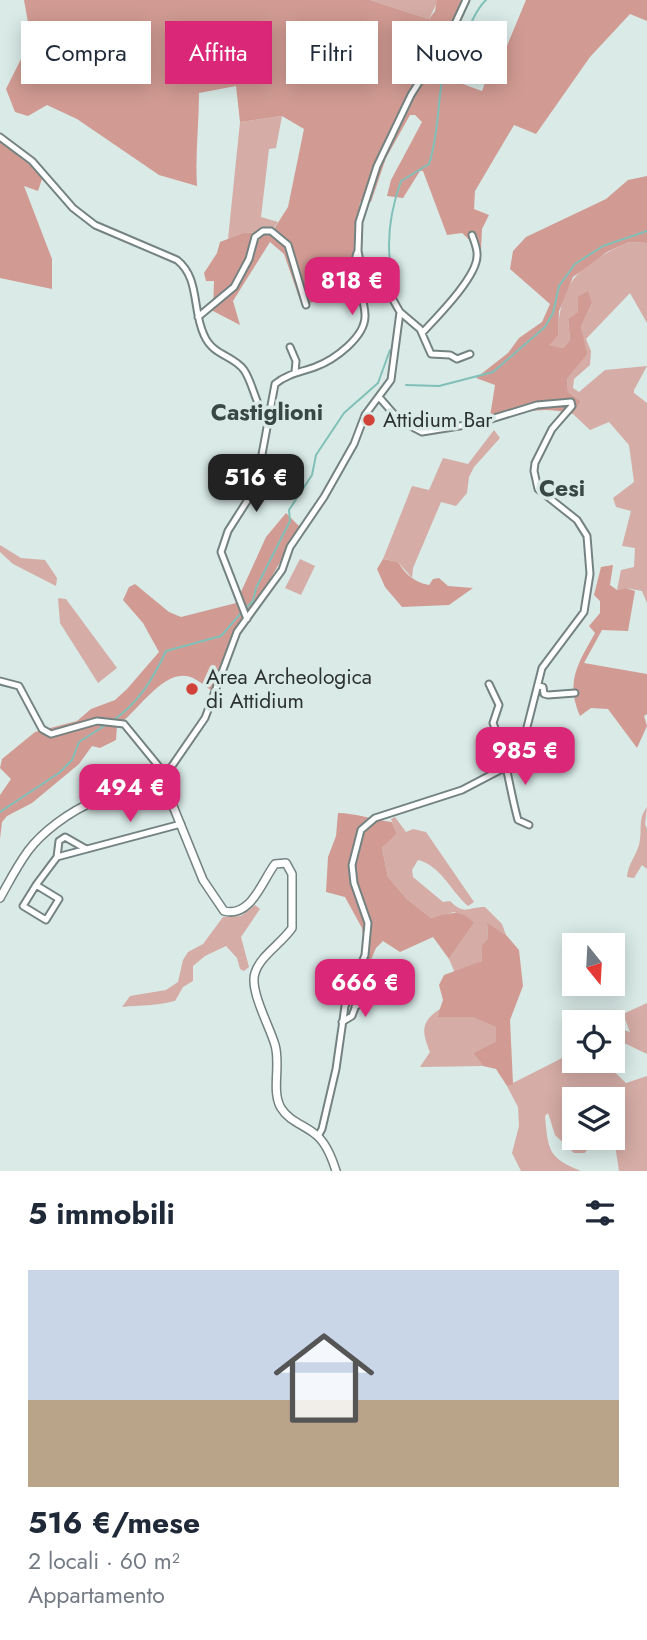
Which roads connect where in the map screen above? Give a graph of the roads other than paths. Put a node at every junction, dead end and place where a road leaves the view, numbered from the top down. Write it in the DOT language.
graph roads {
  1 [pos="466,0"];
  2 [pos="0,137"];
  3 [pos="472,235"];
  4 [pos="358,251"];
  5 [pos="306,305"];
  6 [pos="400,312"];
  7 [pos="198,317"];
  8 [pos="422,333"];
  9 [pos="290,347"];
  10 [pos="470,354"];
  11 [pos="295,372"];
  12 [pos="379,397"];
  13 [pos="268,419"];
  14 [pos="247,617"];
  15 [pos="0,681"];
  16 [pos="489,684"];
  17 [pos="539,686"];
  18 [pos="575,693"];
  19 [pos="505,768"];
  20 [pos="162,780"];
  21 [pos="138,790"];
  22 [pos="157,794"];
  23 [pos="173,806"];
  24 [pos="181,824"];
  25 [pos="529,825"];
  26 [pos="86,849"];
  27 [pos="58,857"];
  28 [pos="36,885"];
  29 [pos="0,898"];
  30 [pos="385,997"];
  31 [pos="370,1001"];
  32 [pos="355,1007"];
  33 [pos="342,1023"];
  34 [pos="318,1136"];
  35 [pos="336,1171"];
  1 -- 4 [label="street"];
  2 -- 7 [label="street"];
  3 -- 8 [label="street"];
  4 -- 6 [label="street"];
  4 -- 11 [label="street"];
  5 -- 7 [label="street"];
  6 -- 8 [label="street"];
  6 -- 12 [label="street"];
  7 -- 13 [label="street"];
  8 -- 10 [label="street"];
  9 -- 11 [label="street"];
  11 -- 13 [label="street"];
  12 -- 14 [label="street"];
  12 -- 17 [label="street"];
  13 -- 14 [label="street"];
  14 -- 20 [label="street"];
  15 -- 20 [label="street"];
  16 -- 19 [label="street"];
  17 -- 18 [label="street"];
  17 -- 19 [label="street"];
  19 -- 25 [label="street"];
  19 -- 33 [label="street"];
  20 -- 21 [label="street"];
  20 -- 22 [label="street"];
  20 -- 23 [label="street"];
  21 -- 22 [label="main road"];
  21 -- 29 [label="main road"];
  22 -- 23 [label="main road"];
  23 -- 24 [label="main road"];
  24 -- 26 [label="street"];
  24 -- 34 [label="main road"];
  26 -- 27 [label="street"];
  26 -- 27 [label="street"];
  27 -- 28 [label="street"];
  28 -- 28 [label="street"];
  30 -- 32 [label="street"];
  31 -- 32 [label="street"];
  32 -- 33 [label="street"];
  33 -- 34 [label="street"];
  34 -- 35 [label="main road"];
}
